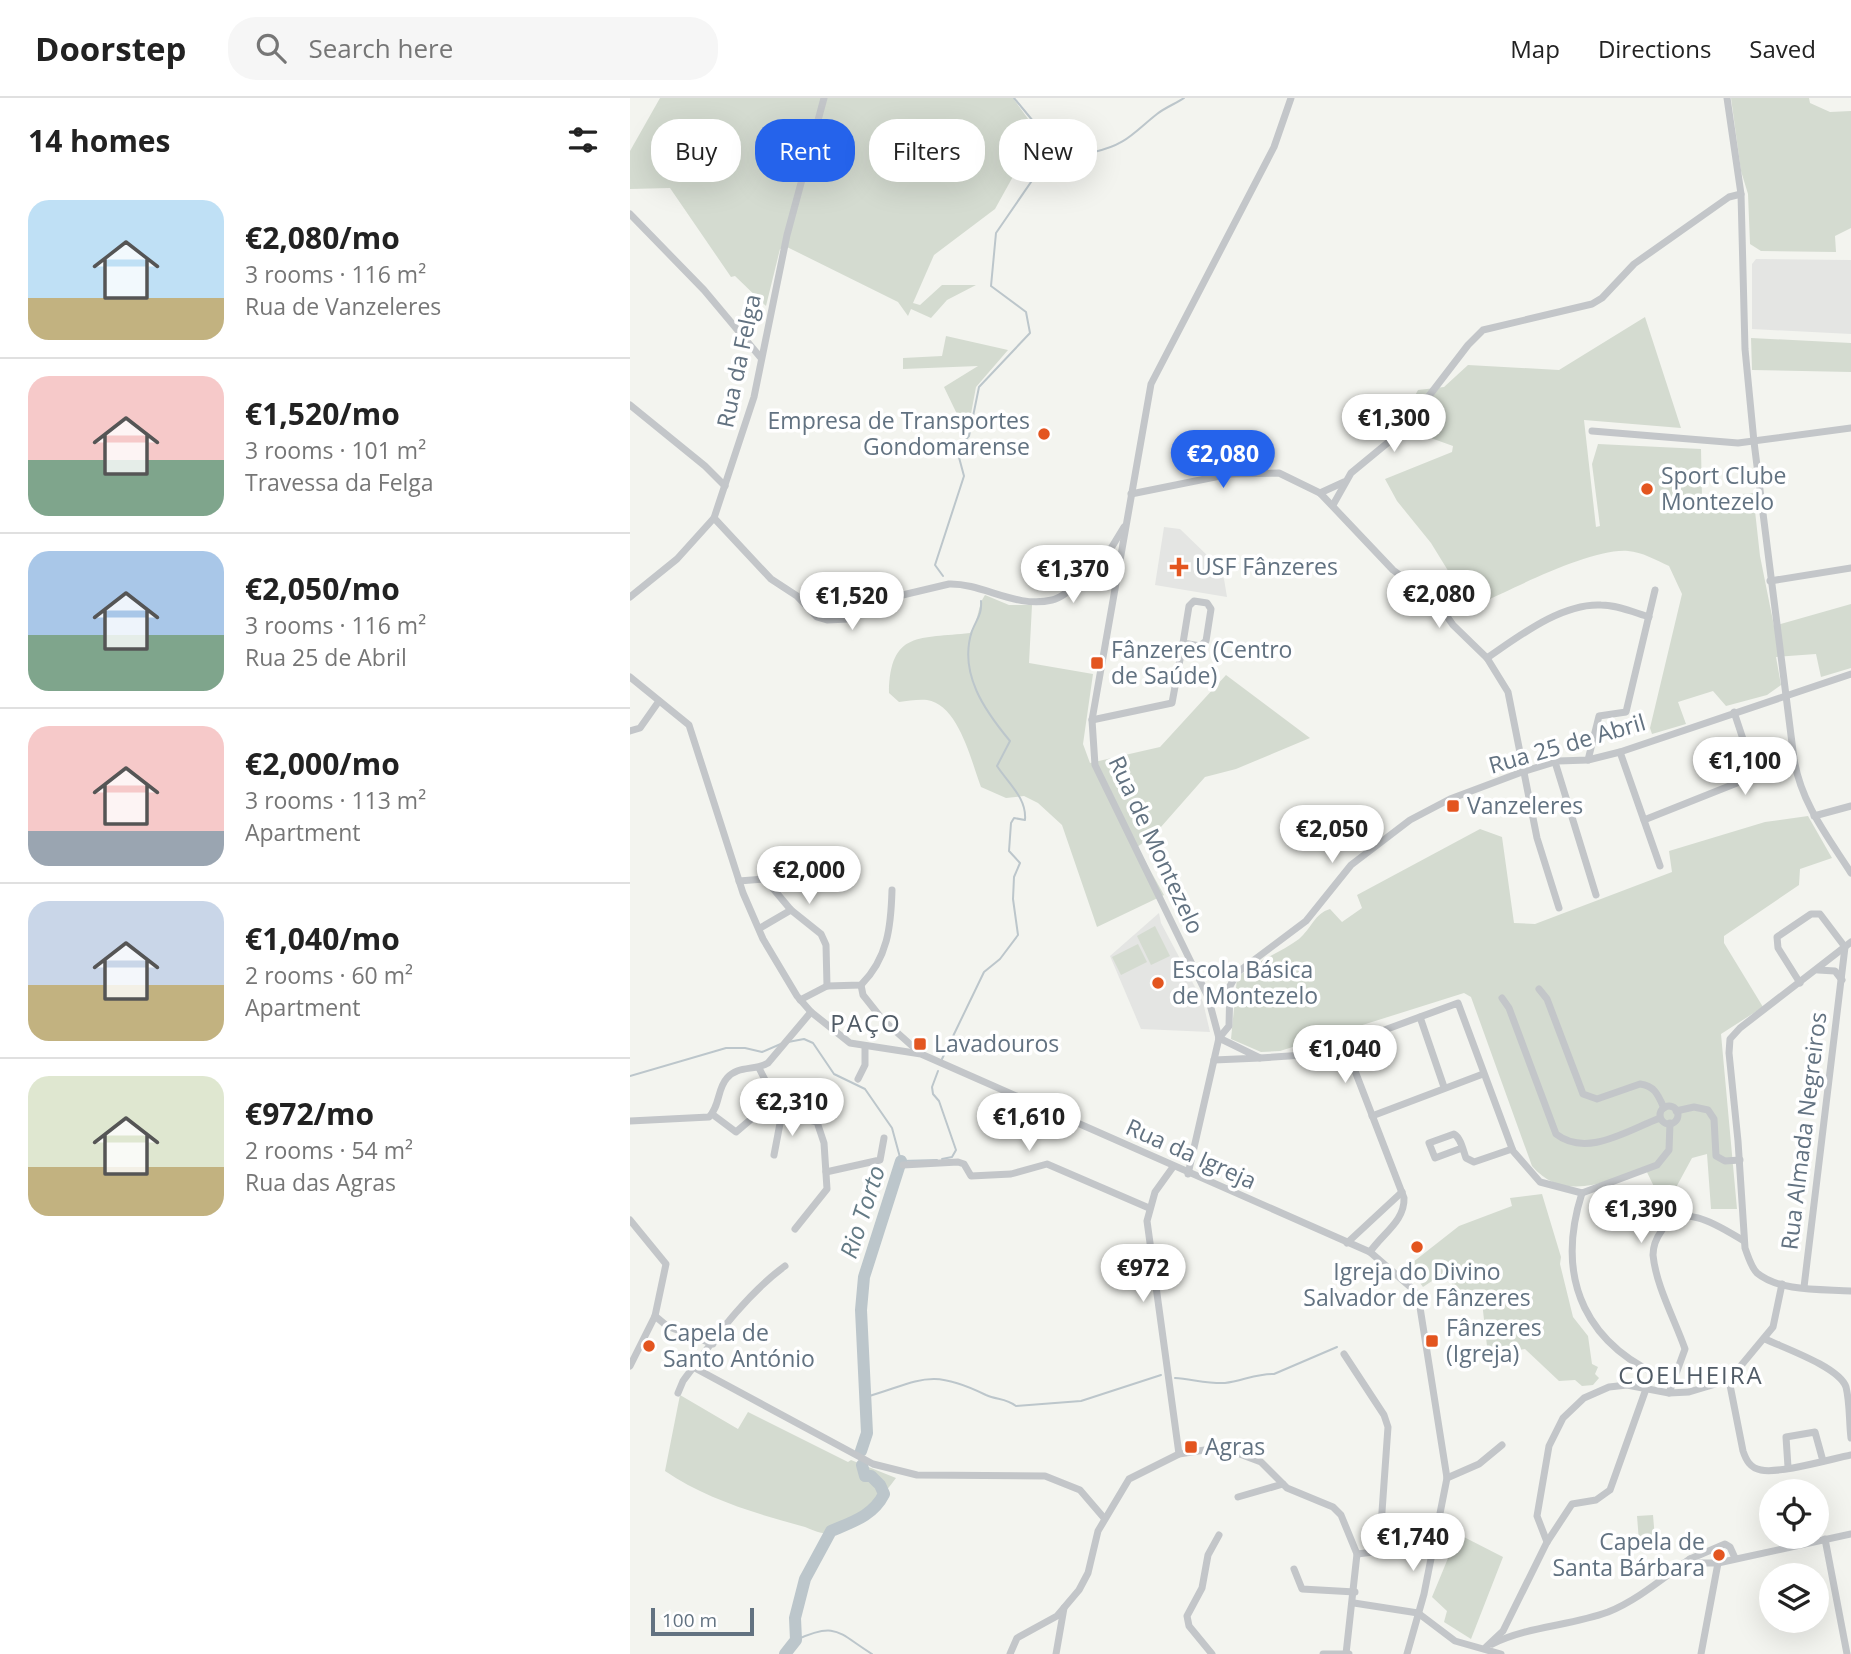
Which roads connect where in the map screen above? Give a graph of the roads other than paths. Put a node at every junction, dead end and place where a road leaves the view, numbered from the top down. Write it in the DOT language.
graph roads {
  1 [pos="824,98"];
  2 [pos="1291,98"];
  3 [pos="1727,98"];
  4 [pos="1741,194"];
  5 [pos="630,214"];
  6 [pos="761,358"];
  7 [pos="630,405"];
  8 [pos="1851,428"];
  9 [pos="1592,431"];
  10 [pos="1754,442"];
  11 [pos="1344,482"];
  12 [pos="725,486"];
  13 [pos="1320,493"];
  14 [pos="1131,494"];
  15 [pos="1333,505"];
  16 [pos="714,518"];
  17 [pos="1126,525"];
  18 [pos="1099,568"];
  19 [pos="1851,568"];
  20 [pos="1118,569"];
  21 [pos="1770,581"];
  22 [pos="1655,590"];
  23 [pos="630,597"];
  24 [pos="1649,617"];
  25 [pos="1183,643"];
  26 [pos="1487,658"];
  27 [pos="1851,674"];
  28 [pos="630,677"];
  29 [pos="1786,695"];
  30 [pos="659,701"];
  31 [pos="1734,712"];
  32 [pos="1092,720"];
  33 [pos="630,731"];
  34 [pos="1620,751"];
  35 [pos="1588,760"];
  36 [pos="1555,762"];
  37 [pos="1522,772"];
  38 [pos="1851,806"];
  39 [pos="1814,816"];
  40 [pos="1644,820"];
  41 [pos="1660,866"];
  42 [pos="1851,873"];
  43 [pos="739,881"];
  44 [pos="892,890"];
  45 [pos="1596,895"];
  46 [pos="1559,908"];
  47 [pos="791,910"];
  48 [pos="760,928"];
  49 [pos="1848,945"];
  50 [pos="1817,970"];
  51 [pos="1842,980"];
  52 [pos="1800,983"];
  53 [pos="861,985"];
  54 [pos="827,986"];
  55 [pos="1539,989"];
  56 [pos="1502,998"];
  57 [pos="800,1000"];
  58 [pos="811,1012"];
  59 [pos="1420,1017"];
  60 [pos="1219,1038"];
  61 [pos="1345,1045"];
  62 [pos="865,1047"];
  63 [pos="921,1054"];
  64 [pos="1260,1058"];
  65 [pos="1214,1060"];
  66 [pos="759,1068"];
  67 [pos="1483,1074"];
  68 [pos="859,1079"];
  69 [pos="1444,1087"];
  70 [pos="827,1106"];
  71 [pos="1664,1108"];
  72 [pos="1676,1111"];
  73 [pos="782,1113"];
  74 [pos="712,1114"];
  75 [pos="1372,1116"];
  76 [pos="1660,1118"];
  77 [pos="630,1121"];
  78 [pos="817,1122"];
  79 [pos="1670,1123"];
  80 [pos="884,1138"];
  81 [pos="1462,1148"];
  82 [pos="1512,1149"];
  83 [pos="774,1155"];
  84 [pos="1740,1160"];
  85 [pos="903,1165"];
  86 [pos="1173,1167"];
  87 [pos="826,1172"];
  88 [pos="1188,1174"];
  89 [pos="1402,1192"];
  90 [pos="1582,1193"];
  91 [pos="1149,1208"];
  92 [pos="630,1220"];
  93 [pos="794,1229"];
  94 [pos="1744,1241"];
  95 [pos="1347,1243"];
  96 [pos="1370,1252"];
  97 [pos="785,1266"];
  98 [pos="1782,1284"];
  99 [pos="1804,1287"];
  100 [pos="1851,1291"];
  101 [pos="655,1316"];
  102 [pos="1765,1339"];
  103 [pos="713,1344"];
  104 [pos="1344,1354"];
  105 [pos="630,1366"];
  106 [pos="693,1367"];
  107 [pos="1729,1380"];
  108 [pos="1672,1381"];
  109 [pos="1646,1389"];
  110 [pos="678,1393"];
  111 [pos="1669,1393"];
  112 [pos="1851,1438"];
  113 [pos="1502,1445"];
  114 [pos="1179,1454"];
  115 [pos="1851,1455"];
  116 [pos="1823,1461"];
  117 [pos="1788,1467"];
  118 [pos="1447,1478"];
  119 [pos="1283,1484"];
  120 [pos="1238,1497"];
  121 [pos="1104,1518"];
  122 [pos="1851,1534"];
  123 [pos="1219,1535"];
  124 [pos="1829,1538"];
  125 [pos="1548,1542"];
  126 [pos="1778,1549"];
  127 [pos="1827,1549"];
  128 [pos="1357,1554"];
  129 [pos="1735,1558"];
  130 [pos="1690,1559"];
  131 [pos="1718,1563"];
  132 [pos="1294,1569"];
  133 [pos="1354,1592"];
  134 [pos="1354,1603"];
  135 [pos="1064,1608"];
  136 [pos="1418,1613"];
  137 [pos="1486,1647"];
  138 [pos="1347,1653"];
  139 [pos="1010,1654"];
  140 [pos="1056,1654"];
  141 [pos="1212,1654"];
  142 [pos="1322,1654"];
  143 [pos="1407,1654"];
  144 [pos="1501,1654"];
  145 [pos="1701,1654"];
  146 [pos="1847,1654"];
  1 -- 6 [label="street, Rua da Felga"];
  2 -- 14 [label="street, Rua de Montezelo"];
  3 -- 4 [label="street"];
  4 -- 10 [label="street"];
  4 -- 11 [label="street"];
  5 -- 6 [label="street"];
  6 -- 12 [label="street, Rua da Felga"];
  7 -- 12 [label="street"];
  8 -- 10 [label="street"];
  9 -- 10 [label="street"];
  10 -- 21 [label="street"];
  11 -- 13 [label="street"];
  11 -- 15 [label="street"];
  12 -- 16 [label="street, Rua da Felga"];
  13 -- 14 [label="street"];
  13 -- 15 [label="street"];
  14 -- 17 [label="street, Rua de Montezelo"];
  15 -- 26 [label="street"];
  16 -- 18 [label="street"];
  16 -- 23 [label="street, Rua da Felga"];
  17 -- 18 [label="street"];
  17 -- 20 [label="street, Rua de Montezelo"];
  18 -- 20 [label="street"];
  19 -- 21 [label="street"];
  20 -- 32 [label="street, Rua de Montezelo"];
  21 -- 29 [label="street"];
  22 -- 24 [label="street"];
  24 -- 26 [label="street"];
  24 -- 35 [label="street"];
  25 -- 25 [label="street"];
  25 -- 32 [label="street"];
  26 -- 37 [label="street"];
  27 -- 29 [label="street, Rua 25 de Abril"];
  28 -- 30 [label="street"];
  29 -- 31 [label="street, Rua 25 de Abril"];
  29 -- 39 [label="street"];
  30 -- 33 [label="street"];
  30 -- 43 [label="street"];
  31 -- 34 [label="street, Rua 25 de Abril"];
  31 -- 40 [label="street"];
  32 -- 60 [label="street, Rua de Montezelo"];
  34 -- 35 [label="street, Rua 25 de Abril"];
  34 -- 40 [label="street"];
  35 -- 36 [label="street, Rua 25 de Abril"];
  36 -- 37 [label="street, Rua 25 de Abril"];
  36 -- 45 [label="street"];
  37 -- 46 [label="street"];
  37 -- 60 [label="street, Rua 25 de Abril"];
  38 -- 39 [label="street"];
  39 -- 42 [label="street"];
  40 -- 41 [label="street"];
  43 -- 47 [label="street"];
  43 -- 48 [label="street"];
  44 -- 53 [label="street"];
  47 -- 48 [label="street"];
  47 -- 54 [label="street"];
  48 -- 57 [label="street"];
  49 -- 50 [label="street"];
  49 -- 51 [label="street, Rua Almada Negreiros"];
  49 -- 52 [label="street"];
  50 -- 51 [label="street"];
  50 -- 52 [label="street"];
  51 -- 99 [label="street, Rua Almada Negreiros"];
  52 -- 84 [label="street"];
  53 -- 54 [label="street"];
  53 -- 63 [label="street"];
  54 -- 57 [label="street"];
  55 -- 71 [label="street"];
  56 -- 76 [label="street"];
  57 -- 58 [label="street"];
  58 -- 62 [label="street"];
  58 -- 66 [label="street"];
  59 -- 61 [label="street"];
  59 -- 67 [label="street"];
  59 -- 69 [label="street"];
  60 -- 64 [label="street"];
  60 -- 65 [label="street, Rua de Montezelo"];
  61 -- 64 [label="street"];
  61 -- 75 [label="street"];
  62 -- 63 [label="street"];
  62 -- 68 [label="street"];
  63 -- 86 [label="street, Rua da Igreja"];
  64 -- 65 [label="street"];
  65 -- 88 [label="street, Rua de Montezelo"];
  66 -- 73 [label="street"];
  66 -- 74 [label="street"];
  67 -- 69 [label="street"];
  67 -- 82 [label="street"];
  69 -- 75 [label="street"];
  70 -- 78 [label="street"];
  71 -- 72 [label="street"];
  71 -- 76 [label="street"];
  72 -- 79 [label="street"];
  72 -- 84 [label="street"];
  73 -- 74 [label="street"];
  73 -- 78 [label="street"];
  73 -- 83 [label="street"];
  74 -- 77 [label="street"];
  75 -- 89 [label="street"];
  76 -- 79 [label="street"];
  78 -- 87 [label="street"];
  79 -- 90 [label="street"];
  80 -- 87 [label="street"];
  81 -- 81 [label="street"];
  81 -- 82 [label="street"];
  82 -- 90 [label="street"];
  84 -- 94 [label="street"];
  85 -- 91 [label="street"];
  86 -- 88 [label="street, Rua da Igreja"];
  86 -- 91 [label="street"];
  87 -- 93 [label="street"];
  88 -- 95 [label="street, Rua da Igreja"];
  89 -- 95 [label="street"];
  89 -- 96 [label="street"];
  90 -- 108 [label="street"];
  91 -- 114 [label="street"];
  92 -- 101 [label="street"];
  94 -- 98 [label="street"];
  94 -- 108 [label="street"];
  95 -- 96 [label="street, Rua da Igreja"];
  96 -- 118 [label="street, Rua da Igreja"];
  97 -- 103 [label="street"];
  98 -- 99 [label="street"];
  98 -- 102 [label="street"];
  99 -- 100 [label="street"];
  101 -- 103 [label="street"];
  101 -- 105 [label="street"];
  102 -- 107 [label="street"];
  102 -- 112 [label="street"];
  103 -- 106 [label="street"];
  104 -- 128 [label="street"];
  106 -- 110 [label="street"];
  106 -- 121 [label="street"];
  107 -- 111 [label="street"];
  107 -- 117 [label="street"];
  108 -- 111 [label="street"];
  109 -- 111 [label="street"];
  109 -- 125 [label="street"];
  109 -- 125 [label="street"];
  113 -- 118 [label="street"];
  114 -- 119 [label="street"];
  114 -- 121 [label="street"];
  115 -- 116 [label="street"];
  116 -- 117 [label="street"];
  116 -- 117 [label="street"];
  118 -- 136 [label="street"];
  119 -- 120 [label="street"];
  119 -- 128 [label="street"];
  121 -- 135 [label="street"];
  122 -- 124 [label="street"];
  123 -- 141 [label="street"];
  125 -- 137 [label="street"];
  126 -- 129 [label="street"];
  127 -- 146 [label="street"];
  128 -- 133 [label="street"];
  129 -- 130 [label="street"];
  129 -- 131 [label="street"];
  130 -- 131 [label="street"];
  130 -- 137 [label="street"];
  131 -- 145 [label="street"];
  132 -- 133 [label="street"];
  133 -- 134 [label="street"];
  134 -- 136 [label="street"];
  134 -- 138 [label="street"];
  135 -- 139 [label="street"];
  135 -- 140 [label="street"];
  136 -- 137 [label="street"];
  136 -- 143 [label="street"];
  137 -- 144 [label="street"];
  138 -- 142 [label="street"];
}
